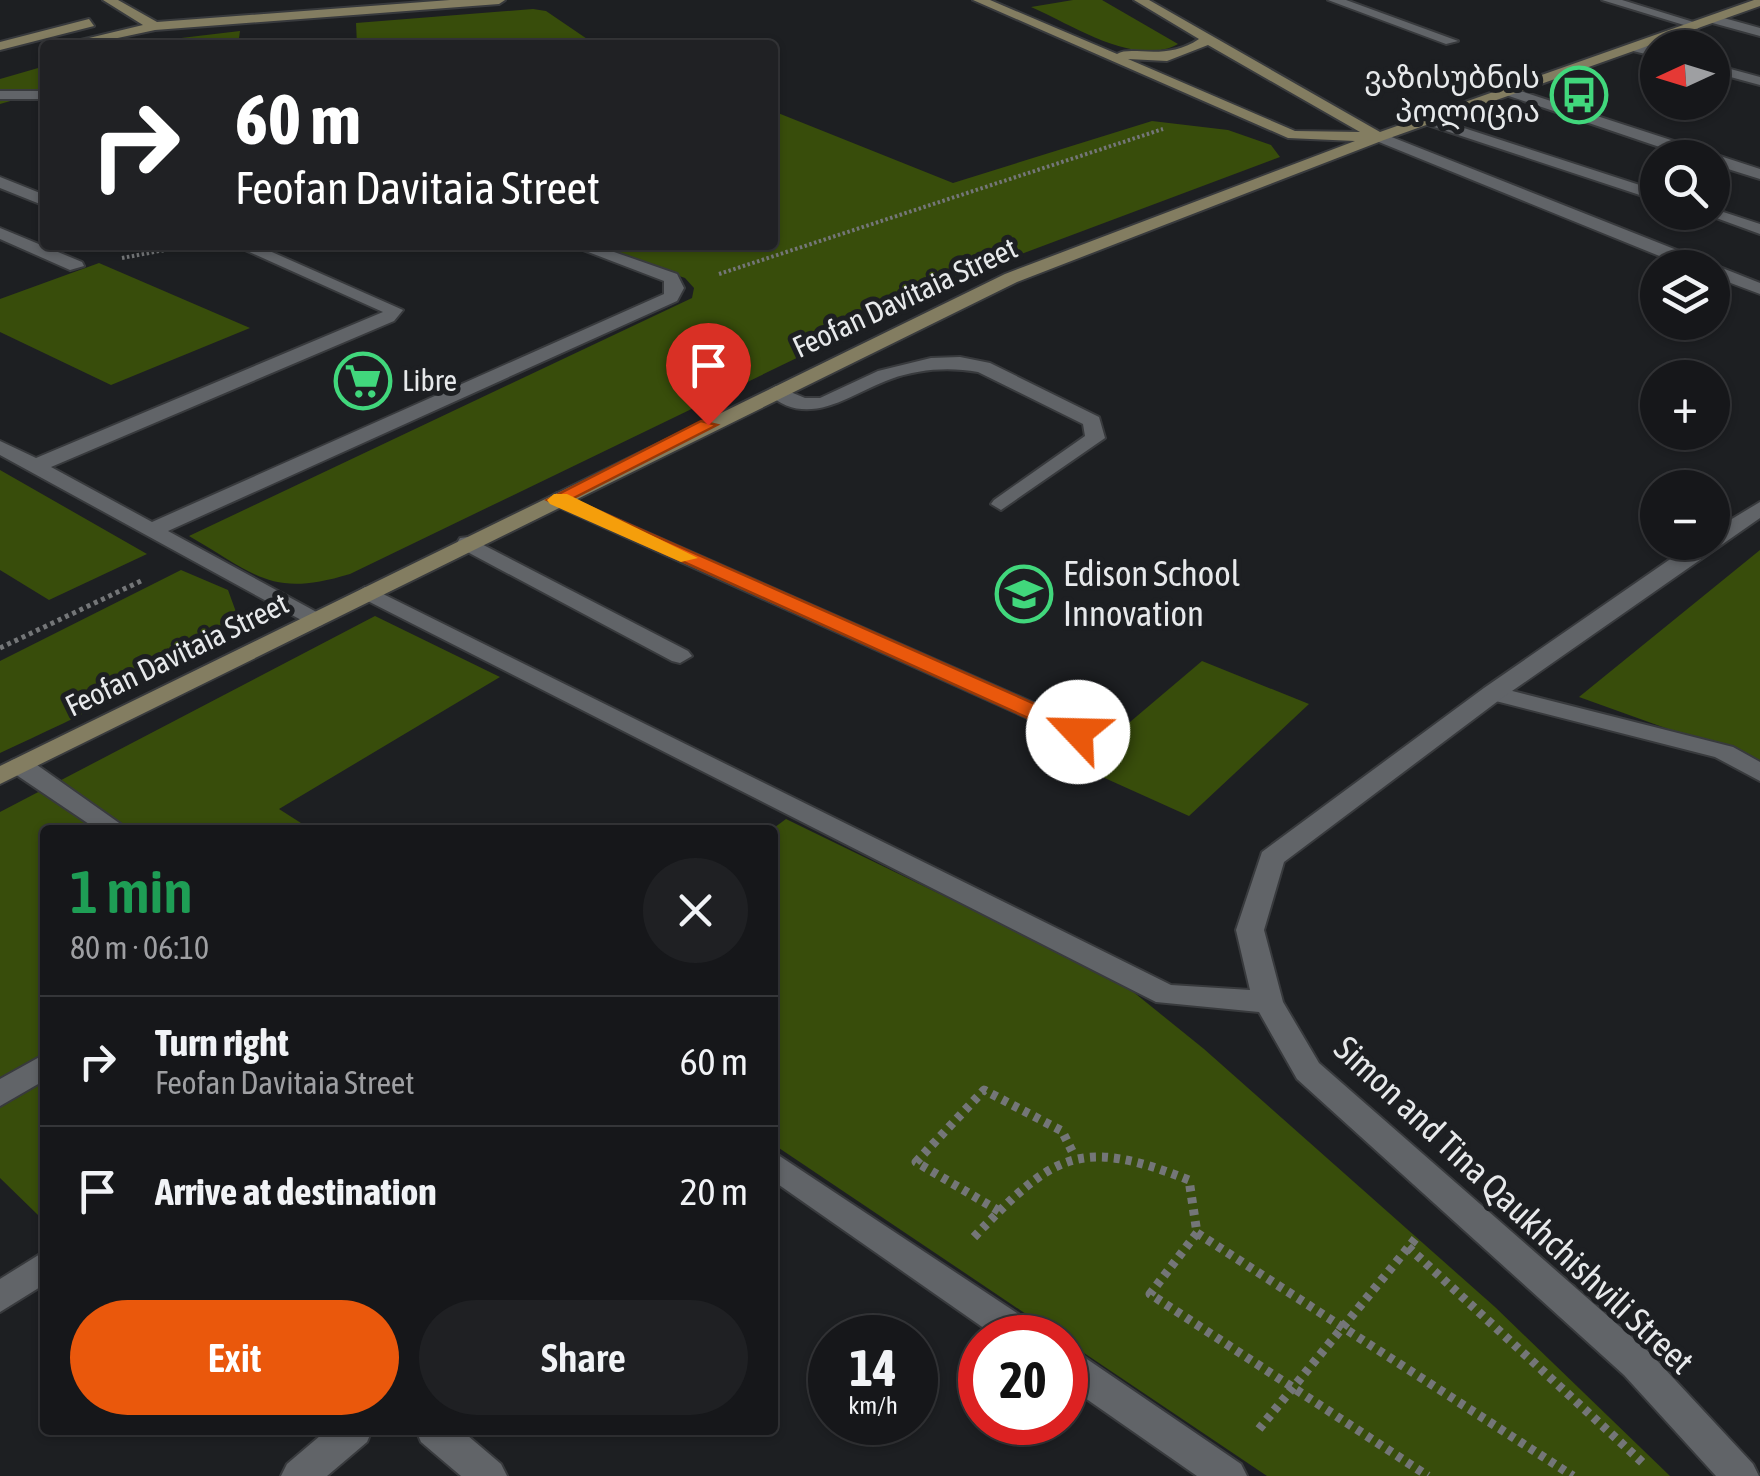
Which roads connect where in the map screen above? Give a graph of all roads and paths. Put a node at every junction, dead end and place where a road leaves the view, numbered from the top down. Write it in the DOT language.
graph roads {
  1 [pos="109,0"];
  2 [pos="332,0"];
  3 [pos="499,0"];
  4 [pos="979,0"];
  5 [pos="1140,0"];
  6 [pos="1334,0"];
  7 [pos="1608,0"];
  8 [pos="1760,2"];
  9 [pos="138,14"];
  10 [pos="1713,19"];
  11 [pos="1697,24"];
  12 [pos="156,26"];
  13 [pos="1760,32"];
  14 [pos="90,40"];
  15 [pos="1206,40"];
  16 [pos="1451,41"];
  17 [pos="1079,43"];
  18 [pos="0,46"];
  19 [pos="1634,47"];
  20 [pos="1640,48"];
  21 [pos="1730,73"];
  22 [pos="1760,82"];
  23 [pos="1508,92"];
  24 [pos="0,95"];
  25 [pos="40,95"];
  26 [pos="1427,120"];
  27 [pos="1180,123"];
  28 [pos="1380,137"];
  29 [pos="1655,140"];
  30 [pos="1730,164"];
  31 [pos="1760,174"];
  32 [pos="0,182"];
  33 [pos="1640,190"];
  34 [pos="40,199"];
  35 [pos="1730,220"];
  36 [pos="1760,230"];
  37 [pos="0,233"];
  38 [pos="164,250"];
  39 [pos="254,250"];
  40 [pos="592,250"];
  41 [pos="1660,250"];
  42 [pos="76,266"];
  43 [pos="1730,278"];
  44 [pos="675,288"];
  45 [pos="1760,290"];
  46 [pos="776,392"];
  47 [pos="0,447"];
  48 [pos="35,466"];
  49 [pos="557,500"];
  50 [pos="1002,504"];
  51 [pos="1760,508"];
  52 [pos="1730,529"];
  53 [pos="151,530"];
  54 [pos="468,543"];
  55 [pos="196,555"];
  56 [pos="1685,560"];
  57 [pos="366,594"];
  58 [pos="314,620"];
  59 [pos="0,648"];
  60 [pos="680,656"];
  61 [pos="1493,693"];
  62 [pos="1078,732"];
  63 [pos="11,771"];
  64 [pos="1760,773"];
  65 [pos="107,825"];
  66 [pos="1268,1002"];
  67 [pos="40,1068"];
  68 [pos="0,1094"];
  69 [pos="1074,1155"];
  70 [pos="778,1168"];
  71 [pos="1449,1197"];
  72 [pos="1000,1211"];
  73 [pos="1197,1233"];
  74 [pos="1408,1247"];
  75 [pos="40,1269"];
  76 [pos="937,1276"];
  77 [pos="0,1298"];
  78 [pos="993,1315"];
  79 [pos="1343,1328"];
  80 [pos="1088,1380"];
  81 [pos="1293,1388"];
  82 [pos="348,1435"];
  83 [pos="440,1435"];
  84 [pos="1226,1475"];
  85 [pos="300,1476"];
  86 [pos="488,1476"];
  87 [pos="1428,1476"];
  88 [pos="1573,1476"];
  89 [pos="1655,1476"];
  90 [pos="1740,1476"];
  1 -- 9 [label="main road"];
  2 -- 9 [label="main road"];
  3 -- 12 [label="main road"];
  4 -- 17 [label="main road"];
  5 -- 15 [label="main road"];
  6 -- 16 [label="street"];
  7 -- 11 [label="street"];
  8 -- 10 [label="main road, Feofan Davitaia Street"];
  9 -- 12 [label="main road"];
  9 -- 18 [label="main road"];
  10 -- 11 [label="main road, Feofan Davitaia Street"];
  10 -- 13 [label="street"];
  11 -- 19 [label="main road, Feofan Davitaia Street"];
  12 -- 14 [label="main road"];
  15 -- 17 [label="main road"];
  15 -- 28 [label="main road"];
  17 -- 28 [label="main road"];
  19 -- 20 [label="street"];
  19 -- 23 [label="main road, Feofan Davitaia Street"];
  21 -- 22 [label="street"];
  23 -- 26 [label="main road, Feofan Davitaia Street"];
  23 -- 29 [label="street"];
  24 -- 25 [label="street"];
  26 -- 28 [label="main road, Feofan Davitaia Street"];
  26 -- 33 [label="street"];
  27 -- 44 [label="path"];
  28 -- 41 [label="street"];
  28 -- 46 [label="main road, Feofan Davitaia Street"];
  30 -- 31 [label="street"];
  32 -- 34 [label="street"];
  35 -- 36 [label="street"];
  37 -- 42 [label="street"];
  38 -- 42 [label="path"];
  39 -- 48 [label="street"];
  40 -- 44 [label="street"];
  43 -- 45 [label="street"];
  44 -- 53 [label="street"];
  46 -- 49 [label="main road, Feofan Davitaia Street"];
  46 -- 50 [label="street"];
  47 -- 48 [label="street"];
  48 -- 53 [label="street"];
  49 -- 54 [label="main road, Feofan Davitaia Street"];
  49 -- 62 [label="street"];
  51 -- 52 [label="street, Simon and Tina Qaukhchishvili Street"];
  53 -- 55 [label="street"];
  54 -- 57 [label="main road, Feofan Davitaia Street"];
  54 -- 60 [label="street"];
  55 -- 58 [label="street"];
  55 -- 59 [label="path"];
  56 -- 61 [label="street, Simon and Tina Qaukhchishvili Street"];
  57 -- 58 [label="main road, Feofan Davitaia Street"];
  57 -- 66 [label="street"];
  58 -- 63 [label="main road, Feofan Davitaia Street"];
  61 -- 64 [label="street"];
  61 -- 66 [label="street, Simon and Tina Qaukhchishvili Street"];
  63 -- 65 [label="street"];
  66 -- 71 [label="street, Simon and Tina Qaukhchishvili Street"];
  67 -- 68 [label="street"];
  69 -- 72 [label="path"];
  69 -- 72 [label="path"];
  69 -- 73 [label="path"];
  70 -- 76 [label="street"];
  71 -- 74 [label="path"];
  71 -- 90 [label="street, Simon and Tina Qaukhchishvili Street"];
  72 -- 76 [label="path"];
  73 -- 79 [label="path"];
  73 -- 81 [label="path"];
  74 -- 79 [label="path"];
  74 -- 89 [label="path"];
  75 -- 77 [label="street"];
  76 -- 78 [label="street"];
  79 -- 81 [label="path"];
  79 -- 88 [label="path"];
  80 -- 84 [label="street"];
  81 -- 84 [label="path"];
  81 -- 87 [label="path"];
  82 -- 85 [label="street"];
  83 -- 86 [label="street"];
}
